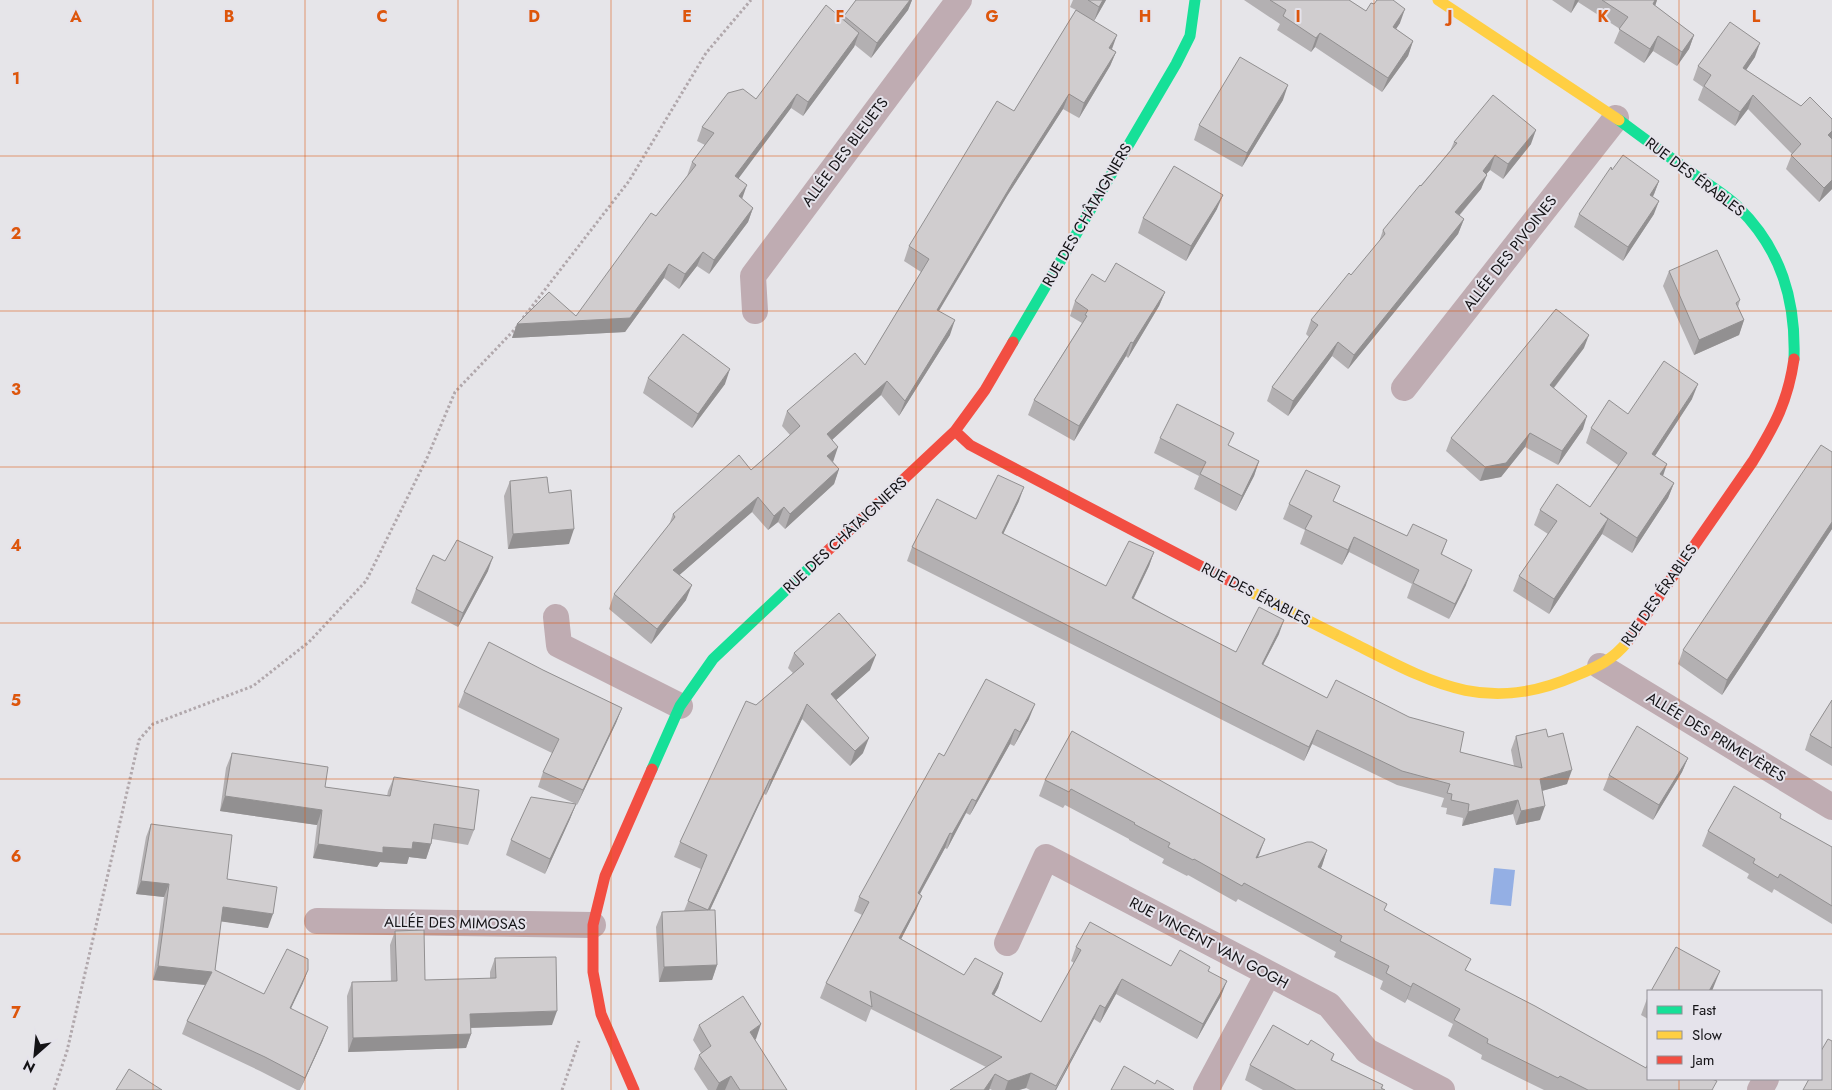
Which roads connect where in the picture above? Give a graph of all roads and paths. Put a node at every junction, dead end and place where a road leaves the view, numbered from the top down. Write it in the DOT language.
graph roads {
  1 [pos="751,0"];
  2 [pos="958,0"];
  3 [pos="1195,0"];
  4 [pos="1438,0"];
  5 [pos="1616,118"];
  6 [pos="755,310"];
  7 [pos="1404,388"];
  8 [pos="955,431"];
  9 [pos="556,617"];
  10 [pos="1600,666"];
  11 [pos="680,706"];
  12 [pos="1832,807"];
  13 [pos="317,921"];
  14 [pos="593,925"];
  15 [pos="1006,943"];
  16 [pos="1268,974"];
  17 [pos="600,1014"];
  18 [pos="54,1090"];
  19 [pos="562,1090"];
  20 [pos="634,1090"];
  21 [pos="1206,1090"];
  22 [pos="1442,1090"];
  1 -- 18 [label="path"];
  2 -- 6 [label="street, ALLÉE DES BLEUETS"];
  3 -- 8 [label="street, RUE DES CHÂTAIGNIERS"];
  4 -- 5 [label="street, RUE DES ÉRABLES"];
  5 -- 7 [label="street, ALLÉE DES PIVOINES"];
  5 -- 10 [label="street, RUE DES ÉRABLES"];
  8 -- 10 [label="street, RUE DES ÉRABLES"];
  8 -- 11 [label="street, RUE DES CHÂTAIGNIERS"];
  9 -- 11 [label="street"];
  10 -- 12 [label="street, ALLÉE DES PRIMEVÈRES"];
  11 -- 14 [label="street, RUE DES CHÂTAIGNIERS"];
  13 -- 14 [label="street, ALLÉE DES MIMOSAS"];
  14 -- 17 [label="street, RUE DES CHÂTAIGNIERS"];
  15 -- 16 [label="street, RUE VINCENT VAN GOGH"];
  16 -- 21 [label="street"];
  16 -- 22 [label="street, RUE VINCENT VAN GOGH"];
  17 -- 19 [label="path"];
  17 -- 20 [label="street, RUE DES CHÂTAIGNIERS"];
}
